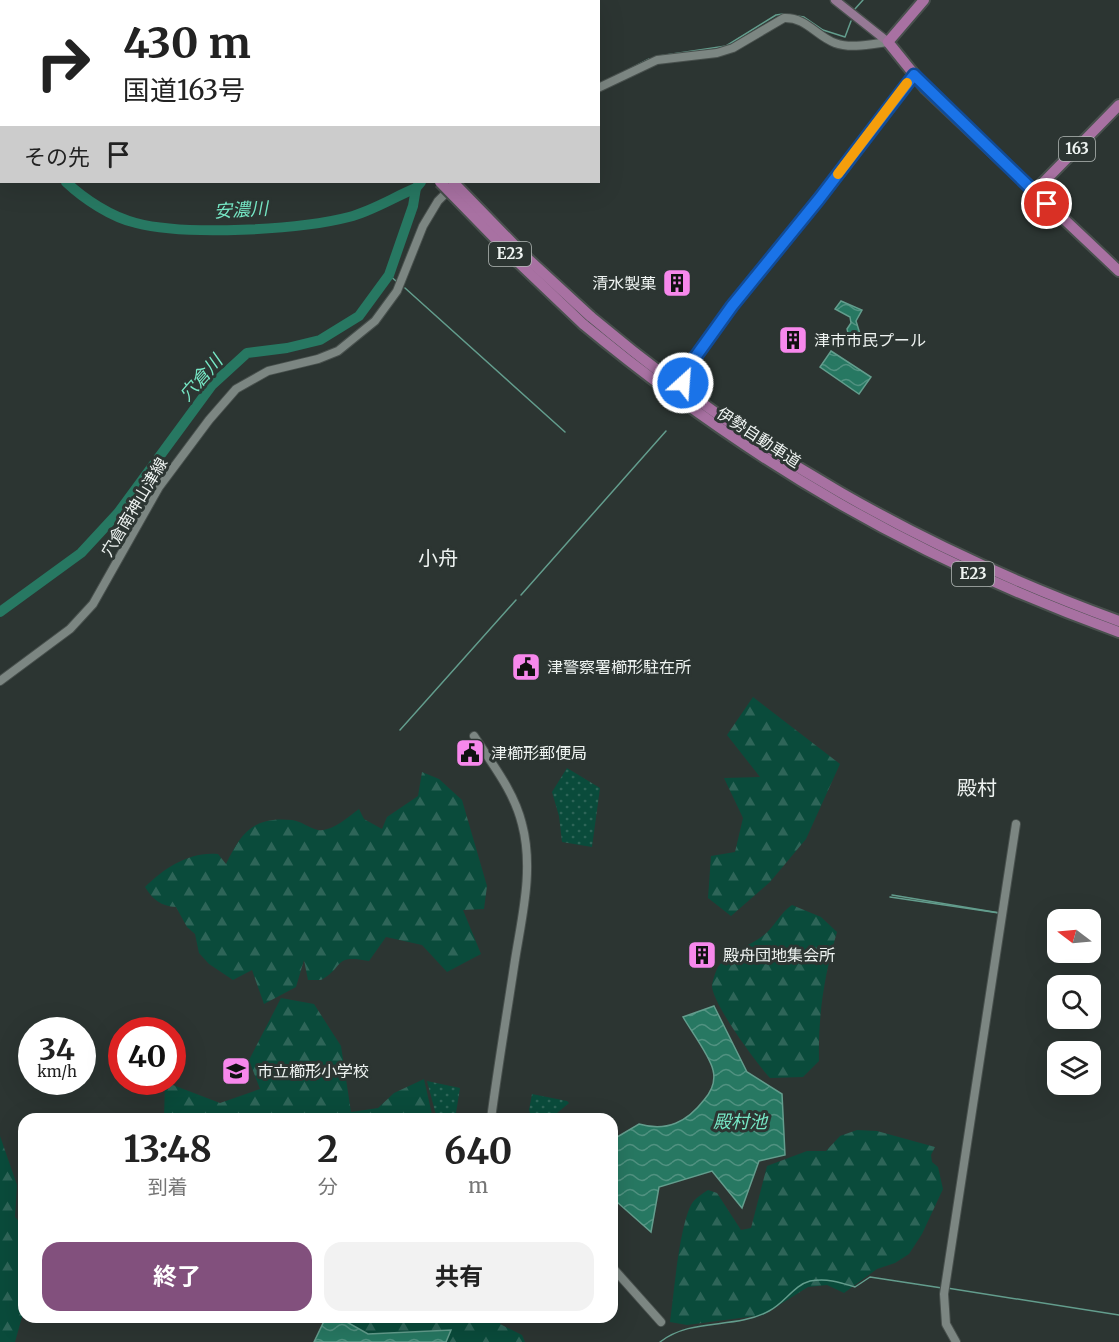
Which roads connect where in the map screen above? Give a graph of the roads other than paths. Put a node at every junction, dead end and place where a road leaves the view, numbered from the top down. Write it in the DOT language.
graph roads {
  1 [pos="835,0"];
  2 [pos="924,0"];
  3 [pos="888,42"];
  4 [pos="914,75"];
  5 [pos="600,87"];
  6 [pos="1119,105"];
  7 [pos="441,183"];
  8 [pos="454,183"];
  9 [pos="457,183"];
  10 [pos="1034,192"];
  11 [pos="1119,271"];
  12 [pos="586,320"];
  13 [pos="683,383"];
  14 [pos="836,498"];
  15 [pos="1119,621"];
  16 [pos="1119,632"];
  17 [pos="0,681"];
  18 [pos="474,736"];
  19 [pos="1016,824"];
  20 [pos="492,1113"];
  21 [pos="618,1274"];
  22 [pos="661,1322"];
  23 [pos="956,1342"];
  1 -- 3 [label="main road"];
  2 -- 3 [label="highway"];
  3 -- 4 [label="highway"];
  3 -- 5 [label="street"];
  4 -- 10 [label="highway"];
  4 -- 13 [label="street"];
  6 -- 10 [label="highway, 163"];
  7 -- 12 [label="highway, 伊勢自動車道 / E23, bridge"];
  8 -- 12 [label="highway, 伊勢自動車道 / E23, bridge"];
  9 -- 17 [label="street, 穴倉南神山津線"];
  10 -- 11 [label="highway"];
  12 -- 14 [label="highway, 伊勢自動車道 / E23"];
  14 -- 15 [label="highway, 伊勢自動車道 / E23"];
  14 -- 16 [label="highway, 伊勢自動車道 / E23"];
  18 -- 20 [label="street"];
  19 -- 23 [label="street"];
  21 -- 22 [label="street"];
}
